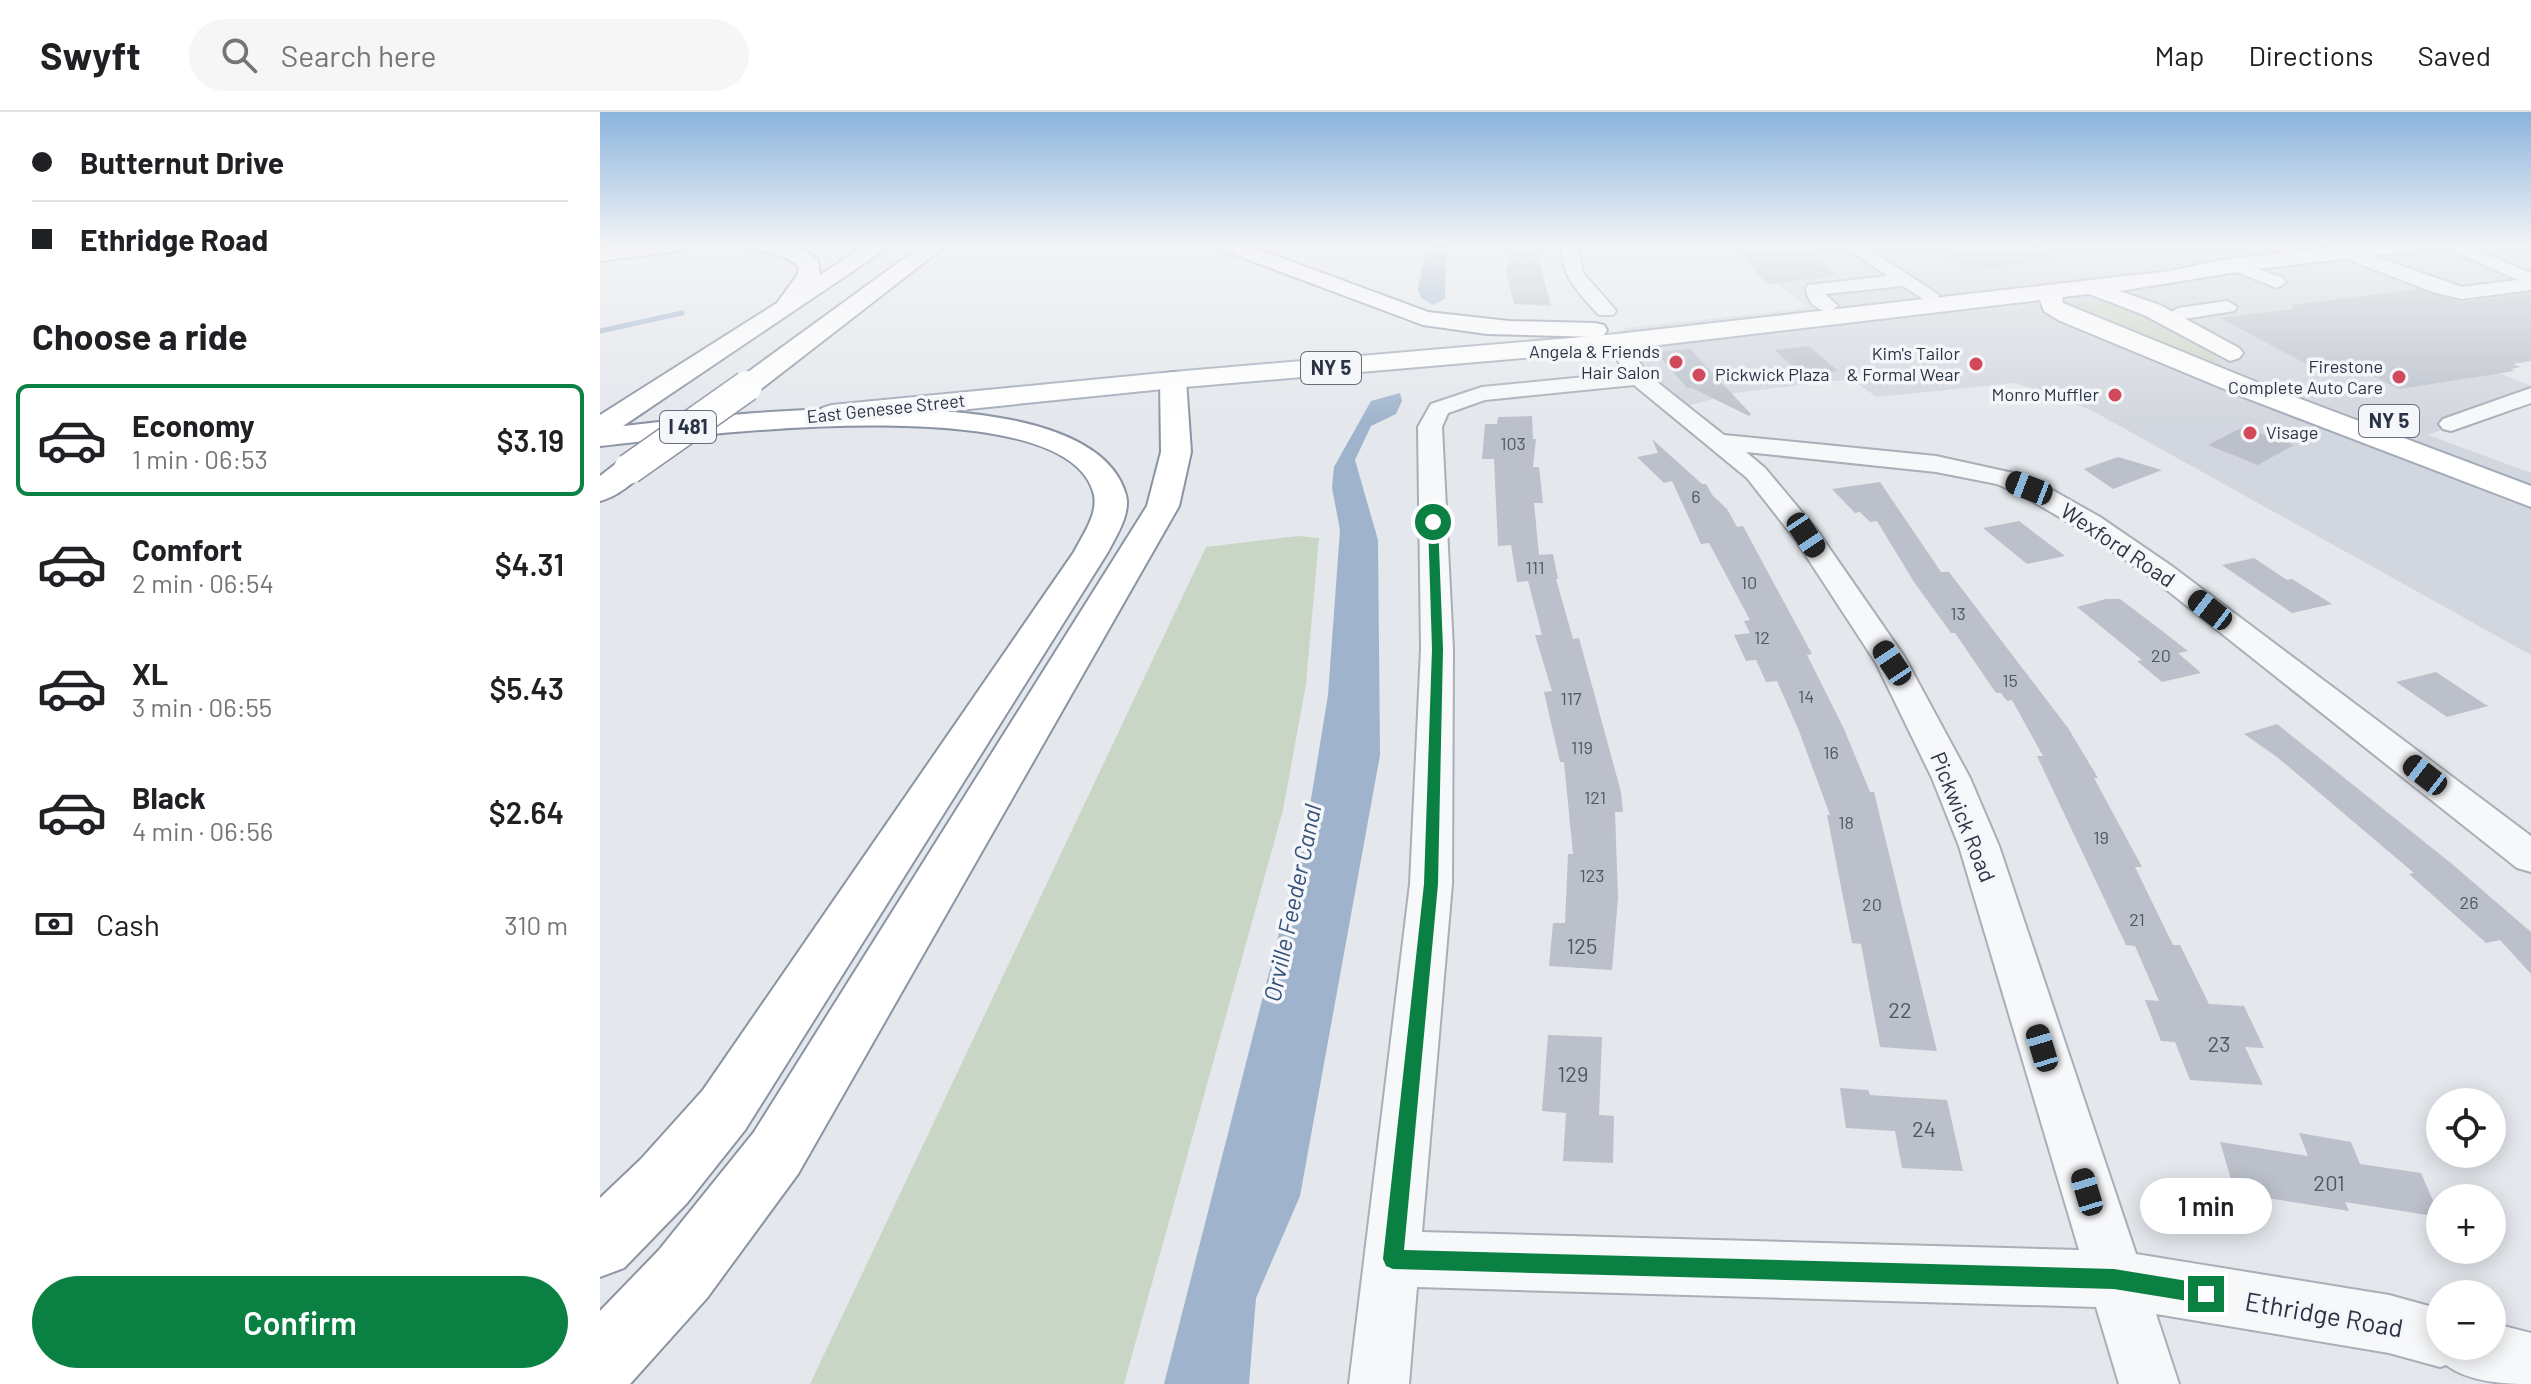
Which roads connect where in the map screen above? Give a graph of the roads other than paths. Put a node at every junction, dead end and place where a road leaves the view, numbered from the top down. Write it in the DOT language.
graph roads {
  1 [pos="788,303"];
  2 [pos="793,303"];
  3 [pos="858,303"];
  4 [pos="1384,303"];
  5 [pos="1594,303"];
  6 [pos="1824,303"];
  7 [pos="1854,303"];
  8 [pos="1945,303"];
  9 [pos="2051,303"];
  10 [pos="2134,303"];
  11 [pos="2168,303"];
  12 [pos="1828,306"];
  13 [pos="2227,307"];
  14 [pos="784,309"];
  15 [pos="2178,314"];
  16 [pos="1864,315"];
  17 [pos="1611,328"];
  18 [pos="1639,378"];
  19 [pos="2253,378"];
  20 [pos="1173,380"];
  21 [pos="2531,395"];
  22 [pos="810,417"];
  23 [pos="2451,424"];
  24 [pos="600,428"];
  25 [pos="600,437"];
  26 [pos="1719,442"];
  27 [pos="2531,473"];
  28 [pos="600,491"];
  29 [pos="2531,497"];
  30 [pos="2531,857"];
  31 [pos="600,1244"];
  32 [pos="1393,1259"];
  33 [pos="2114,1279"];
  34 [pos="2426,1334"];
  35 [pos="2506,1356"];
  36 [pos="600,1363"];
  37 [pos="2531,1363"];
  38 [pos="1379,1384"];
  39 [pos="2149,1384"];
  1 -- 14 [label="main road"];
  2 -- 14 [label="main road, I 481"];
  3 -- 28 [label="main road, I 481, bridge"];
  4 -- 17 [label="main road"];
  5 -- 17 [label="street, Pickwick Road"];
  6 -- 12 [label="street"];
  7 -- 12 [label="main road, East Genesee Street / NY 5"];
  8 -- 16 [label="main road, East Genesee Street"];
  9 -- 19 [label="main road, NY 5"];
  10 -- 19 [label="main road, NY 5"];
  11 -- 15 [label="main road"];
  12 -- 17 [label="main road, East Genesee Street / NY 5"];
  13 -- 15 [label="street"];
  14 -- 24 [label="main road, I 481"];
  15 -- 19 [label="main road"];
  16 -- 17 [label="main road, East Genesee Street / NY 5"];
  16 -- 19 [label="main road, NY 5"];
  17 -- 18 [label="street, Pickwick Road"];
  17 -- 20 [label="main road, East Genesee Street / NY 5"];
  18 -- 26 [label="street, Pickwick Road"];
  18 -- 32 [label="street"];
  19 -- 27 [label="main road, NY 5"];
  19 -- 29 [label="main road, NY 5"];
  20 -- 22 [label="main road, East Genesee Street / NY 5"];
  20 -- 36 [label="main road"];
  21 -- 23 [label="street"];
  22 -- 25 [label="main road, East Genesee Street / NY 5"];
  22 -- 31 [label="main road"];
  26 -- 30 [label="street, Wexford Road"];
  26 -- 33 [label="street, Pickwick Road"];
  32 -- 33 [label="street, Ethridge Road"];
  32 -- 38 [label="street"];
  33 -- 34 [label="street, Ethridge Road"];
  33 -- 39 [label="street, Pickwick Road"];
  35 -- 37 [label="street"];
}
